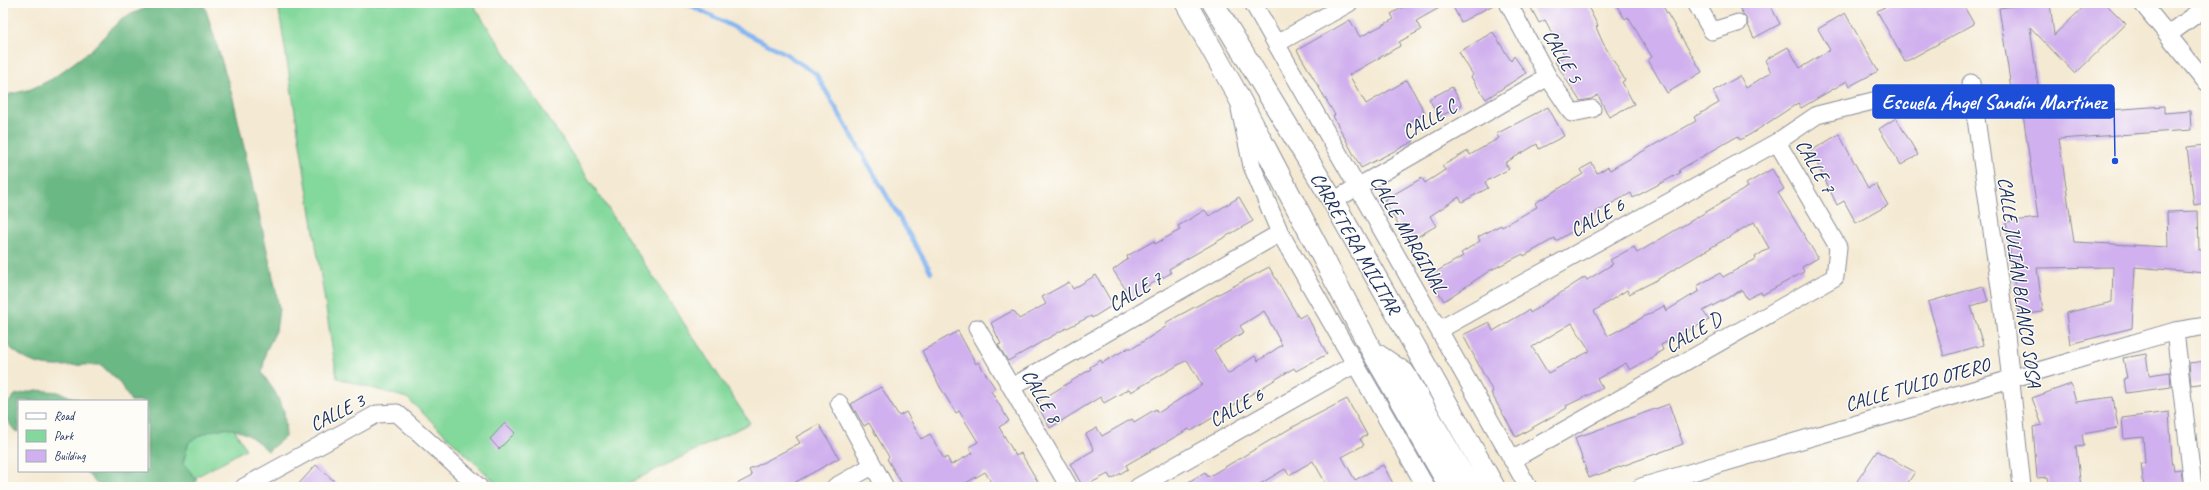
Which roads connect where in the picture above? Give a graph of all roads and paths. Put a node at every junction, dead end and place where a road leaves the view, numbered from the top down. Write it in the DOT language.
graph roads {
  1 [pos="1186,3"];
  2 [pos="1213,3"];
  3 [pos="1253,3"];
  4 [pos="1349,3"];
  5 [pos="1508,3"];
  6 [pos="1696,3"];
  7 [pos="2142,3"];
  8 [pos="2206,7"];
  9 [pos="1738,23"];
  10 [pos="2168,35"];
  11 [pos="1276,44"];
  12 [pos="1548,77"];
  13 [pos="2206,82"];
  14 [pos="1971,83"];
  15 [pos="1237,94"];
  16 [pos="1889,97"];
  17 [pos="1592,109"];
  18 [pos="1777,142"];
  19 [pos="1356,186"];
  20 [pos="1332,201"];
  21 [pos="1818,212"];
  22 [pos="1280,233"];
  23 [pos="2206,326"];
  24 [pos="977,328"];
  25 [pos="1439,330"];
  26 [pos="2175,331"];
  27 [pos="1372,351"];
  28 [pos="1355,364"];
  29 [pos="2011,380"];
  30 [pos="1012,387"];
  31 [pos="839,403"];
  32 [pos="1512,460"];
  33 [pos="872,466"];
  34 [pos="244,487"];
  35 [pos="479,487"];
  36 [pos="835,487"];
  37 [pos="885,487"];
  38 [pos="1069,487"];
  39 [pos="1138,487"];
  40 [pos="1426,487"];
  41 [pos="1450,487"];
  42 [pos="1470,487"];
  43 [pos="1494,487"];
  44 [pos="1528,487"];
  45 [pos="1641,487"];
  46 [pos="2022,487"];
  47 [pos="2193,487"];
  1 -- 15 [label="main road, CARRETERA MILITAR"];
  2 -- 20 [label="main road, CARRETERA MILITAR"];
  3 -- 11 [label="street, CALLE MARGINAL"];
  4 -- 11 [label="street"];
  5 -- 12 [label="street, CALLE 5"];
  6 -- 9 [label="street"];
  7 -- 10 [label="street"];
  8 -- 10 [label="street"];
  10 -- 13 [label="street"];
  11 -- 19 [label="street, CALLE MARGINAL"];
  12 -- 17 [label="street, CALLE 5"];
  12 -- 19 [label="street, CALLE C"];
  14 -- 29 [label="street, CALLE JULIÁN BLANCO SOSA"];
  15 -- 22 [label="street"];
  15 -- 27 [label="main road, CARRETERA MILITAR"];
  16 -- 18 [label="street, CALLE 6"];
  18 -- 21 [label="street, CALLE 7"];
  18 -- 25 [label="street, CALLE 6"];
  19 -- 20 [label="street, CALLE C"];
  19 -- 25 [label="street, CALLE MARGINAL"];
  20 -- 43 [label="main road, CARRETERA MILITAR"];
  21 -- 32 [label="street, CALLE D"];
  22 -- 28 [label="street"];
  22 -- 30 [label="street, CALLE 7"];
  23 -- 26 [label="street, CALLE TULIO OTERO"];
  24 -- 30 [label="street, CALLE 8"];
  25 -- 32 [label="street, CALLE MARGINAL"];
  26 -- 29 [label="street, CALLE TULIO OTERO"];
  26 -- 47 [label="street"];
  27 -- 41 [label="main road, CARRETERA MILITAR"];
  27 -- 42 [label="main road"];
  28 -- 39 [label="street, CALLE 6"];
  28 -- 40 [label="street"];
  29 -- 45 [label="street, CALLE TULIO OTERO"];
  29 -- 46 [label="street, CALLE JULIÁN BLANCO SOSA"];
  30 -- 38 [label="street, CALLE 8"];
  31 -- 33 [label="street"];
  32 -- 44 [label="street, CALLE MARGINAL"];
  33 -- 36 [label="street"];
  33 -- 37 [label="street"];
  34 -- 35 [label="street, CALLE 3"];
}
